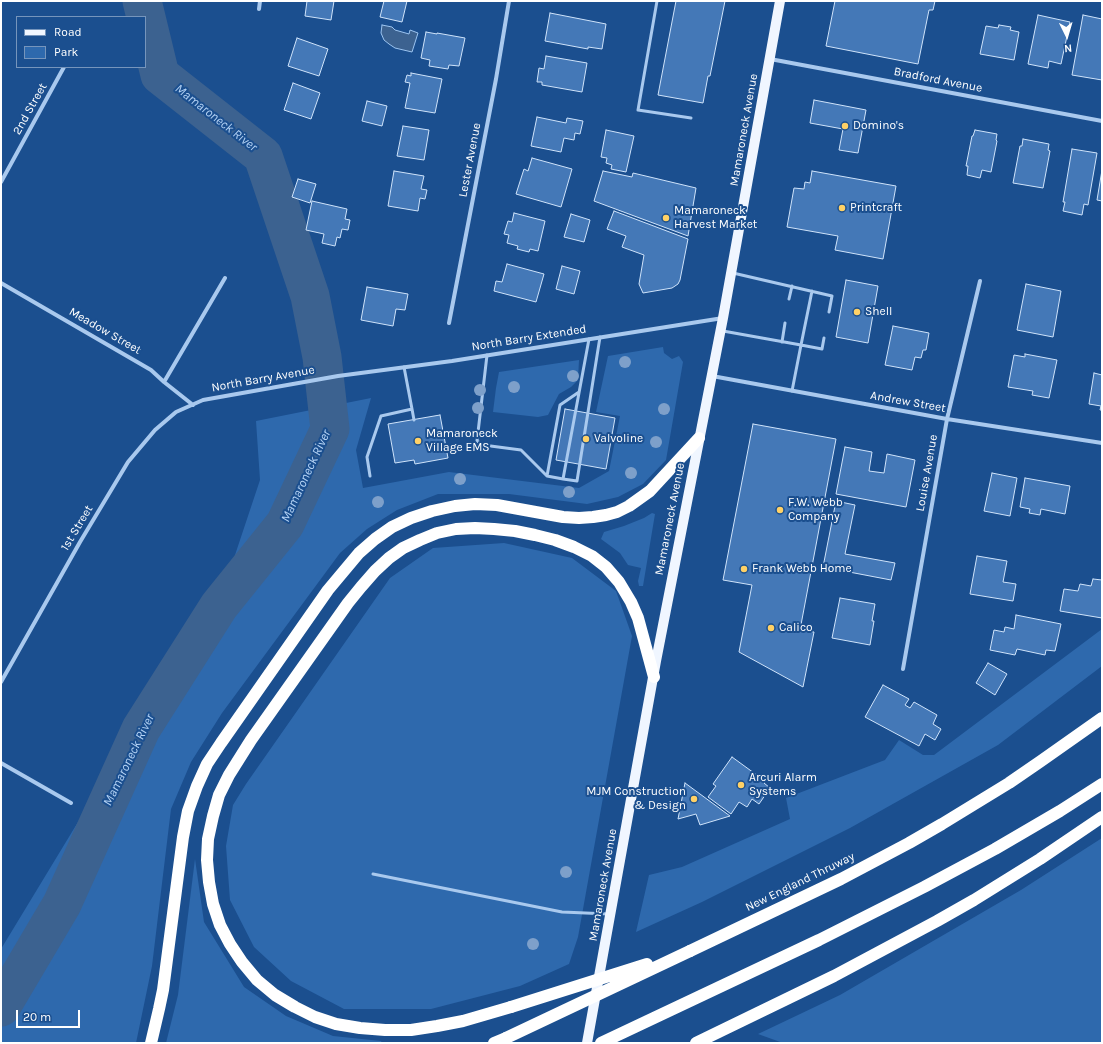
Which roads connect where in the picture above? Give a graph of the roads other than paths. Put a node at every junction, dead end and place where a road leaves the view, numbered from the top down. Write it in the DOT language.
graph roads {
  1 [pos="260,1"];
  2 [pos="509,1"];
  3 [pos="657,1"];
  4 [pos="780,1"];
  5 [pos="259,9"];
  6 [pos="769,59"];
  7 [pos="63,68"];
  8 [pos="691,118"];
  9 [pos="1102,121"];
  10 [pos="1,182"];
  11 [pos="732,272"];
  12 [pos="225,278"];
  13 [pos="980,281"];
  14 [pos="1,283"];
  15 [pos="792,286"];
  16 [pos="812,291"];
  17 [pos="790,299"];
  18 [pos="829,312"];
  19 [pos="723,318"];
  20 [pos="449,323"];
  21 [pos="785,323"];
  22 [pos="721,330"];
  23 [pos="600,337"];
  24 [pos="824,338"];
  25 [pos="589,339"];
  26 [pos="782,342"];
  27 [pos="801,345"];
  28 [pos="487,355"];
  29 [pos="404,367"];
  30 [pos="338,376"];
  31 [pos="711,376"];
  32 [pos="164,382"];
  33 [pos="792,391"];
  34 [pos="579,392"];
  35 [pos="193,404"];
  36 [pos="412,409"];
  37 [pos="947,419"];
  38 [pos="414,420"];
  39 [pos="699,438"];
  40 [pos="1102,444"];
  41 [pos="370,476"];
  42 [pos="547,476"];
  43 [pos="563,478"];
  44 [pos="903,669"];
  45 [pos="654,677"];
  46 [pos="1,682"];
  47 [pos="1102,718"];
  48 [pos="1,763"];
  49 [pos="1102,784"];
  50 [pos="71,803"];
  51 [pos="1102,817"];
  52 [pos="373,874"];
  53 [pos="611,914"];
  54 [pos="690,950"];
  55 [pos="151,1043"];
  56 [pos="494,1043"];
  57 [pos="587,1043"];
  58 [pos="601,1043"];
  59 [pos="696,1043"];
  1 -- 5 [label="street"];
  2 -- 20 [label="street, Lester Avenue"];
  3 -- 8 [label="lane"];
  4 -- 6 [label="main road, Mamaroneck Avenue"];
  6 -- 9 [label="street, Bradford Avenue"];
  6 -- 11 [label="main road, Mamaroneck Avenue"];
  7 -- 10 [label="street, 2nd Street"];
  11 -- 15 [label="lane"];
  11 -- 19 [label="main road, Mamaroneck Avenue"];
  12 -- 32 [label="street"];
  13 -- 37 [label="street, Louise Avenue"];
  14 -- 32 [label="street, Meadow Street"];
  15 -- 16 [label="lane"];
  15 -- 17 [label="lane"];
  16 -- 18 [label="lane"];
  16 -- 27 [label="lane"];
  19 -- 22 [label="main road, Mamaroneck Avenue"];
  19 -- 23 [label="street, North Barry Extended"];
  21 -- 26 [label="lane"];
  22 -- 26 [label="lane"];
  22 -- 31 [label="main road, Mamaroneck Avenue"];
  23 -- 25 [label="street, North Barry Extended"];
  23 -- 43 [label="lane"];
  24 -- 27 [label="lane"];
  25 -- 28 [label="street, North Barry Extended"];
  25 -- 34 [label="lane"];
  26 -- 27 [label="lane"];
  27 -- 33 [label="lane"];
  28 -- 29 [label="street, North Barry Extended"];
  28 -- 42 [label="lane"];
  29 -- 30 [label="street, North Barry Extended"];
  29 -- 36 [label="lane"];
  30 -- 35 [label="street, North Barry Avenue"];
  31 -- 33 [label="street, Andrew Street"];
  31 -- 39 [label="main road, Mamaroneck Avenue"];
  32 -- 35 [label="street, Meadow Street"];
  33 -- 37 [label="street, Andrew Street"];
  34 -- 42 [label="lane"];
  34 -- 43 [label="lane"];
  35 -- 46 [label="street, 1st Street"];
  36 -- 38 [label="lane"];
  36 -- 41 [label="lane"];
  37 -- 40 [label="street, Andrew Street"];
  37 -- 44 [label="street, Louise Avenue"];
  39 -- 45 [label="main road, Mamaroneck Avenue"];
  39 -- 55 [label="highway"];
  42 -- 43 [label="lane"];
  45 -- 53 [label="main road, Mamaroneck Avenue"];
  45 -- 54 [label="highway, bridge"];
  47 -- 54 [label="highway, New England Thruway"];
  48 -- 50 [label="street"];
  49 -- 58 [label="highway"];
  51 -- 59 [label="highway"];
  52 -- 53 [label="lane"];
  53 -- 57 [label="main road, Mamaroneck Avenue"];
  54 -- 56 [label="highway, New England Thruway, bridge"];
}
